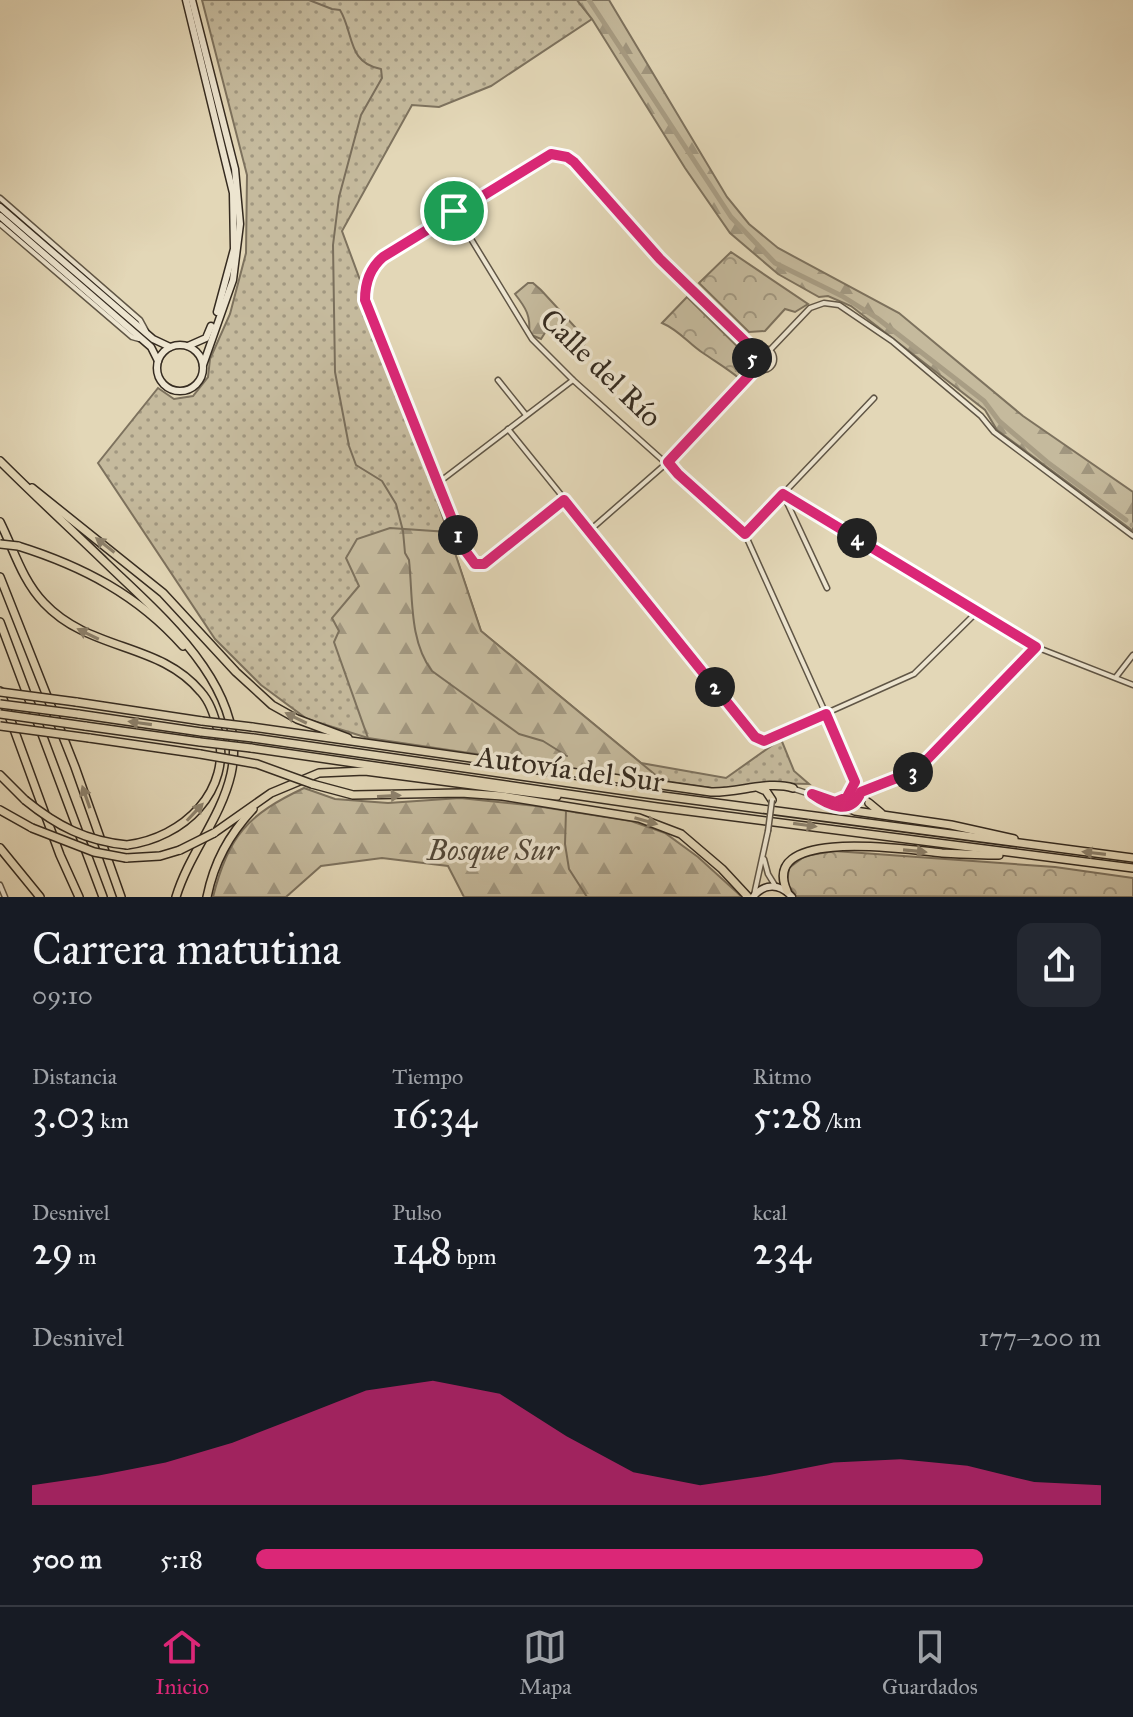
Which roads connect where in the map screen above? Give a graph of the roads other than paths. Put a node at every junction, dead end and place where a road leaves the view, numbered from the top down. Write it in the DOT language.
graph roads {
  1 [pos="186,0"];
  2 [pos="192,0"];
  3 [pos="0,198"];
  4 [pos="0,207"];
  5 [pos="454,211"];
  6 [pos="0,216"];
  7 [pos="0,224"];
  8 [pos="146,338"];
  9 [pos="188,346"];
  10 [pos="170,347"];
  11 [pos="770,350"];
  12 [pos="755,351"];
  13 [pos="158,361"];
  14 [pos="203,365"];
  15 [pos="756,368"];
  16 [pos="498,380"];
  17 [pos="573,380"];
  18 [pos="874,398"];
  19 [pos="526,415"];
  20 [pos="508,429"];
  21 [pos="668,462"];
  22 [pos="3,464"];
  23 [pos="438,483"];
  24 [pos="783,494"];
  25 [pos="564,500"];
  26 [pos="0,522"];
  27 [pos="588,531"];
  28 [pos="745,534"];
  29 [pos="1133,536"];
  30 [pos="0,544"];
  31 [pos="0,577"];
  32 [pos="827,588"];
  33 [pos="978,611"];
  34 [pos="0,622"];
  35 [pos="1036,647"];
  36 [pos="1133,655"];
  37 [pos="208,675"];
  38 [pos="1116,677"];
  39 [pos="1133,685"];
  40 [pos="0,692"];
  41 [pos="0,704"];
  42 [pos="0,714"];
  43 [pos="826,714"];
  44 [pos="0,726"];
  45 [pos="370,744"];
  46 [pos="590,774"];
  47 [pos="0,775"];
  48 [pos="855,778"];
  49 [pos="759,788"];
  50 [pos="793,788"];
  51 [pos="852,791"];
  52 [pos="861,792"];
  53 [pos="812,794"];
  54 [pos="589,796"];
  55 [pos="772,800"];
  56 [pos="260,801"];
  57 [pos="835,802"];
  58 [pos="722,803"];
  59 [pos="869,803"];
  60 [pos="845,807"];
  61 [pos="0,810"];
  62 [pos="887,815"];
  63 [pos="1027,844"];
  64 [pos="0,848"];
  65 [pos="764,853"];
  66 [pos="1024,854"];
  67 [pos="1133,858"];
  68 [pos="1133,868"];
  69 [pos="0,885"];
  70 [pos="776,887"];
  71 [pos="789,894"];
  72 [pos="752,896"];
  73 [pos="5,897"];
  74 [pos="40,897"];
  75 [pos="79,897"];
  76 [pos="103,897"];
  77 [pos="121,897"];
  78 [pos="176,897"];
  79 [pos="207,897"];
  1 -- 9 [label="street"];
  2 -- 14 [label="street"];
  3 -- 8 [label="street"];
  4 -- 8 [label="street"];
  5 -- 12 [label="street"];
  5 -- 17 [label="street, Calle del Río"];
  5 -- 23 [label="street"];
  6 -- 8 [label="street"];
  7 -- 8 [label="street"];
  8 -- 10 [label="street"];
  8 -- 13 [label="street"];
  9 -- 10 [label="street"];
  9 -- 14 [label="street"];
  10 -- 13 [label="street"];
  11 -- 12 [label="street"];
  11 -- 15 [label="street"];
  11 -- 29 [label="street"];
  12 -- 15 [label="street"];
  13 -- 14 [label="street"];
  15 -- 21 [label="street"];
  16 -- 19 [label="street"];
  17 -- 19 [label="street"];
  17 -- 21 [label="street, Calle del Río"];
  18 -- 24 [label="street"];
  19 -- 20 [label="street"];
  20 -- 23 [label="street"];
  20 -- 25 [label="street"];
  21 -- 27 [label="street"];
  21 -- 28 [label="street, Calle del Río"];
  22 -- 37 [label="highway"];
  45 -- 22 [label="highway, one-way"];
  23 -- 25 [label="street"];
  24 -- 28 [label="street"];
  24 -- 32 [label="street"];
  24 -- 33 [label="street"];
  25 -- 27 [label="street"];
  47 -- 26 [label="highway, one-way, bridge"];
  27 -- 43 [label="street"];
  28 -- 43 [label="street"];
  30 -- 37 [label="highway, bridge"];
  77 -- 31 [label="highway, one-way"];
  33 -- 35 [label="street"];
  33 -- 43 [label="street"];
  34 -- 76 [label="highway"];
  35 -- 38 [label="street"];
  35 -- 52 [label="street"];
  36 -- 38 [label="street"];
  37 -- 78 [label="highway"];
  38 -- 39 [label="street"];
  40 -- 45 [label="highway, bridge"];
  40 -- 75 [label="highway"];
  58 -- 41 [label="highway, Autovía del Sur, one-way, bridge"];
  42 -- 54 [label="highway, Autovía del Sur, bridge"];
  43 -- 48 [label="street"];
  44 -- 72 [label="highway, one-way, bridge"];
  45 -- 46 [label="highway"];
  46 -- 49 [label="highway"];
  46 -- 58 [label="highway"];
  48 -- 51 [label="street"];
  48 -- 52 [label="street"];
  49 -- 50 [label="highway"];
  49 -- 55 [label="highway"];
  50 -- 53 [label="street"];
  50 -- 55 [label="street"];
  51 -- 52 [label="street"];
  51 -- 57 [label="street"];
  52 -- 59 [label="street"];
  52 -- 60 [label="street"];
  53 -- 57 [label="street"];
  53 -- 60 [label="street"];
  54 -- 56 [label="highway"];
  54 -- 66 [label="highway, Autovía del Sur, one-way"];
  55 -- 65 [label="street, bridge"];
  56 -- 61 [label="highway, bridge"];
  56 -- 79 [label="highway"];
  57 -- 60 [label="highway"];
  58 -- 63 [label="highway, Autovía del Sur"];
  59 -- 62 [label="highway"];
  60 -- 62 [label="highway"];
  62 -- 63 [label="highway"];
  67 -- 63 [label="highway, Autovía del Sur, one-way"];
  64 -- 74 [label="highway"];
  65 -- 70 [label="street"];
  65 -- 72 [label="street"];
  66 -- 68 [label="highway, Autovía del Sur"];
  71 -- 66 [label="highway, one-way"];
  69 -- 73 [label="street"];
  70 -- 71 [label="street"];
  70 -- 72 [label="street"];
}
